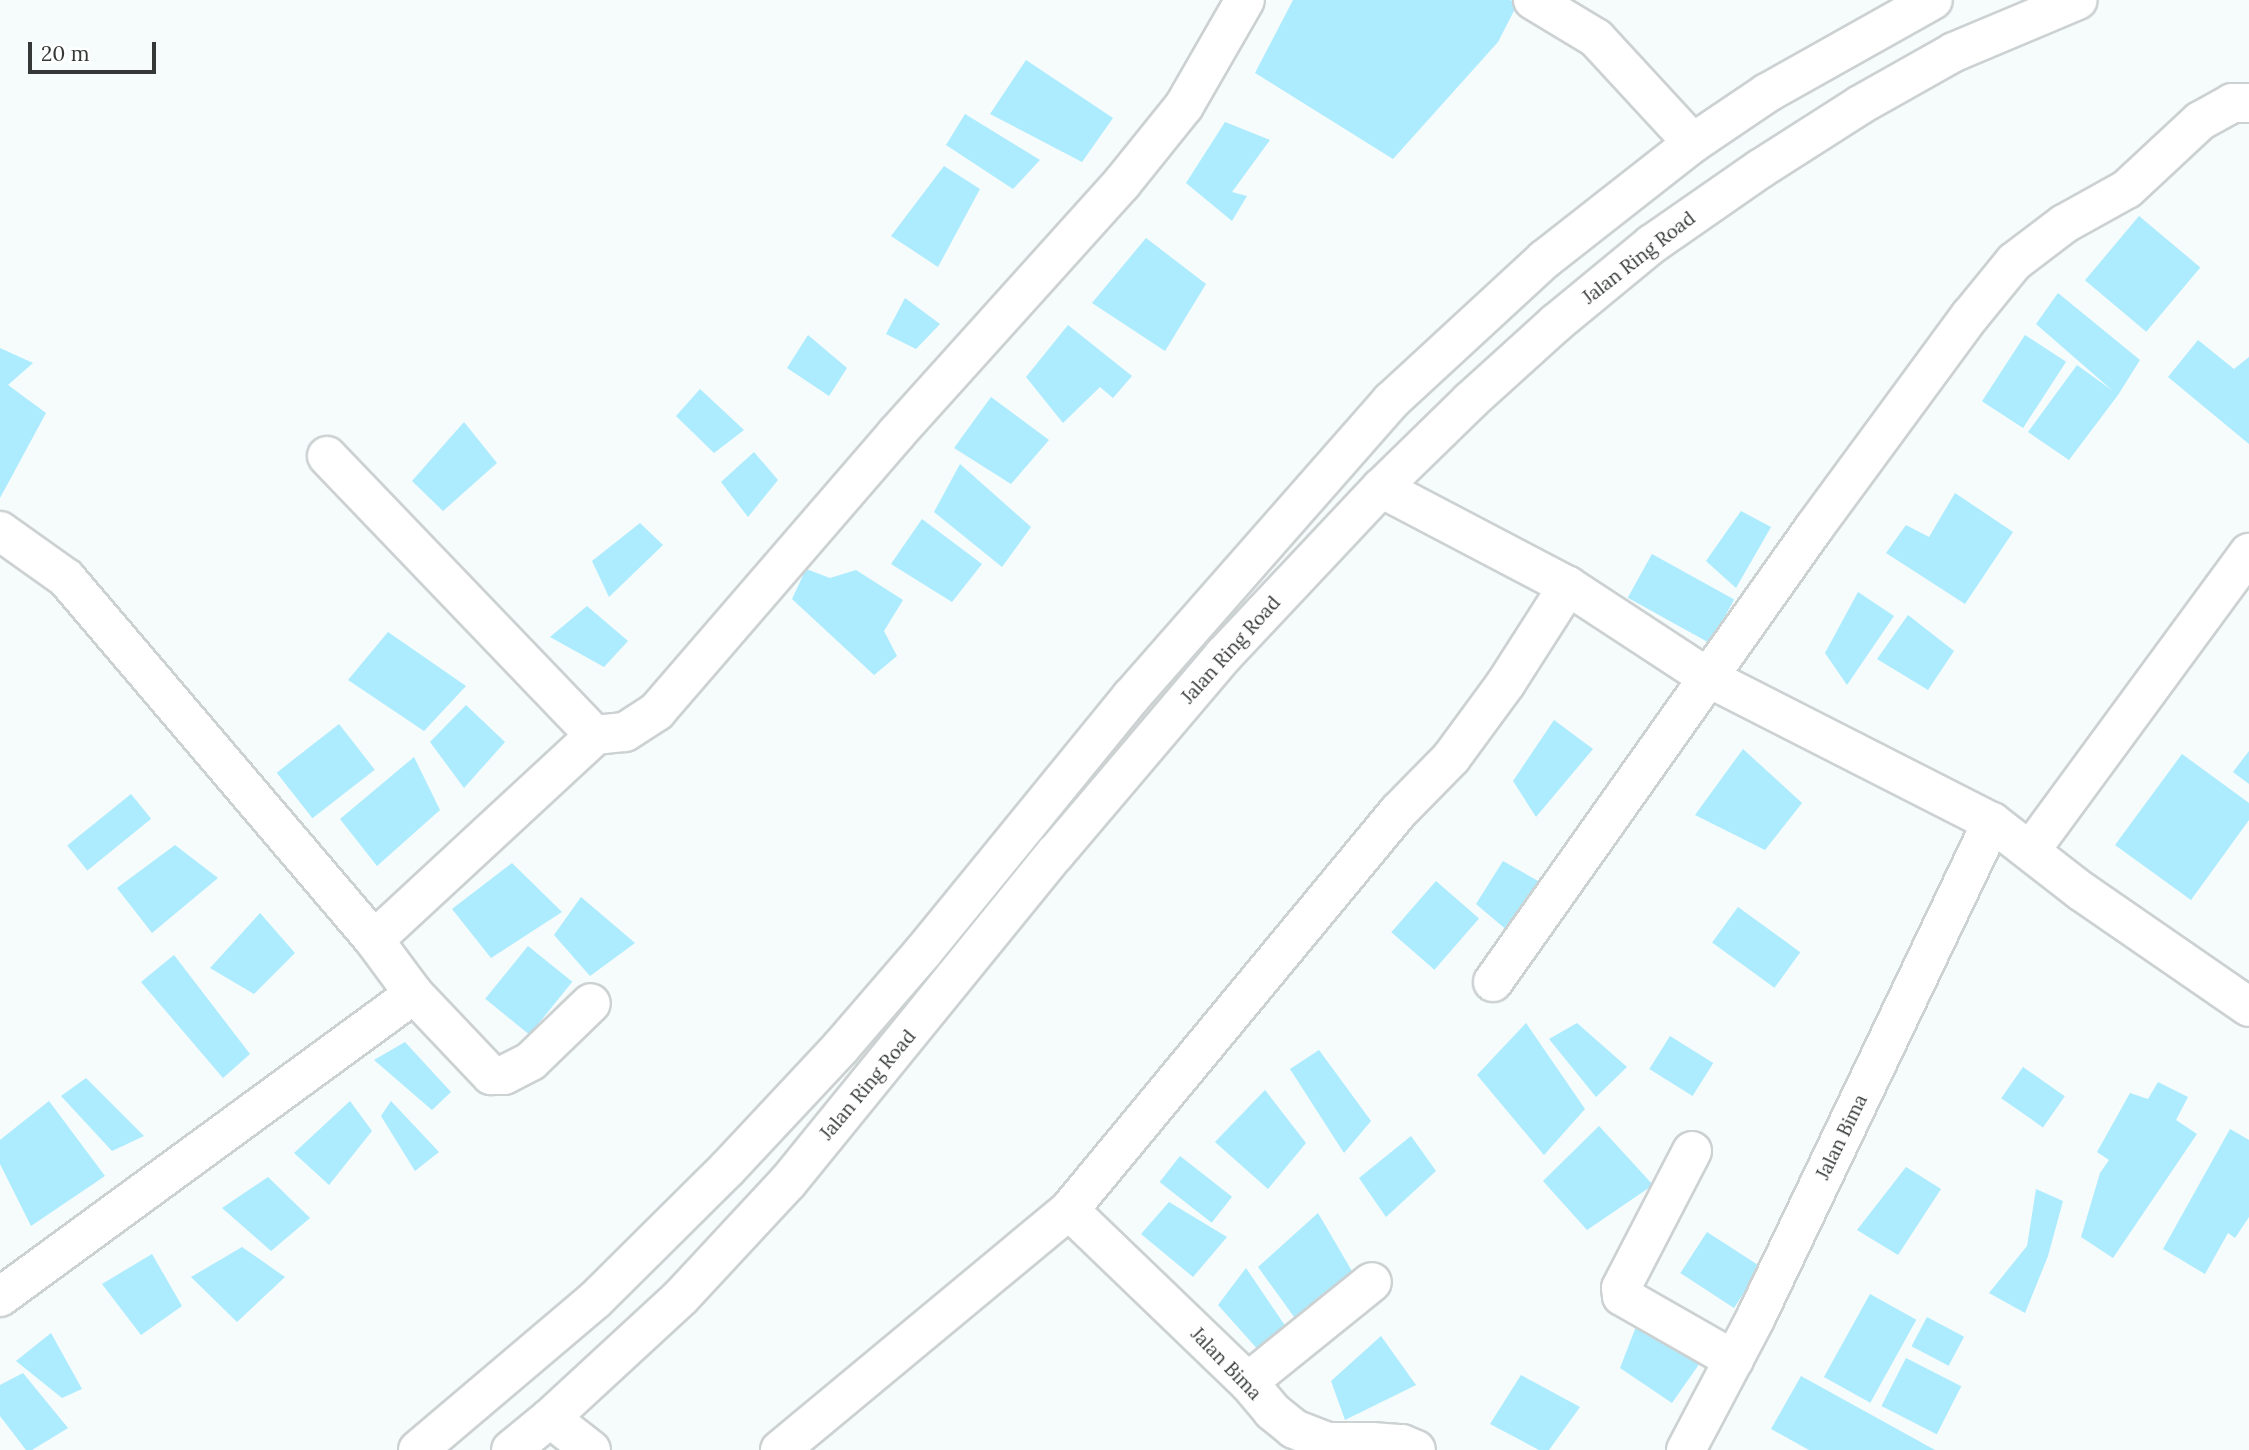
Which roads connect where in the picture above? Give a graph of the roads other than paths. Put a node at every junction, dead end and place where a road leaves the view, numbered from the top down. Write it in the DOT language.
graph roads {
  1 [pos="1245,0"];
  2 [pos="1533,0"];
  3 [pos="1933,0"];
  4 [pos="2078,0"];
  5 [pos="2249,103"];
  6 [pos="1693,143"];
  7 [pos="327,456"];
  8 [pos="1381,488"];
  9 [pos="0,531"];
  10 [pos="2249,553"];
  11 [pos="1568,586"];
  12 [pos="1707,677"];
  13 [pos="595,735"];
  14 [pos="1992,822"];
  15 [pos="2030,851"];
  16 [pos="374,940"];
  17 [pos="1493,982"];
  18 [pos="414,993"];
  19 [pos="2245,996"];
  20 [pos="591,1003"];
  21 [pos="1692,1151"];
  22 [pos="1069,1210"];
  23 [pos="1372,1282"];
  24 [pos="0,1297"];
  25 [pos="1734,1360"];
  26 [pos="1248,1382"];
  27 [pos="550,1418"];
  28 [pos="418,1450"];
  29 [pos="511,1450"];
  30 [pos="591,1450"];
  31 [pos="780,1450"];
  32 [pos="1416,1450"];
  33 [pos="1686,1450"];
  1 -- 13 [label="main road"];
  2 -- 6 [label="main road"];
  3 -- 6 [label="main road"];
  4 -- 8 [label="main road, Jalan Ring Road"];
  5 -- 12 [label="main road"];
  6 -- 28 [label="main road"];
  7 -- 13 [label="main road"];
  8 -- 11 [label="main road"];
  8 -- 27 [label="main road, Jalan Ring Road"];
  9 -- 16 [label="main road"];
  10 -- 15 [label="main road"];
  11 -- 12 [label="main road"];
  11 -- 22 [label="main road"];
  12 -- 14 [label="main road"];
  12 -- 17 [label="main road"];
  13 -- 16 [label="main road"];
  14 -- 15 [label="main road"];
  14 -- 25 [label="main road, Jalan Bima"];
  15 -- 19 [label="main road"];
  16 -- 18 [label="main road"];
  18 -- 20 [label="main road"];
  18 -- 24 [label="main road"];
  21 -- 25 [label="main road"];
  22 -- 26 [label="main road, Jalan Bima"];
  22 -- 31 [label="main road"];
  23 -- 26 [label="main road"];
  25 -- 33 [label="main road, Jalan Bima"];
  26 -- 32 [label="main road, Jalan Bima"];
  27 -- 29 [label="main road, Jalan Ring Road"];
  27 -- 30 [label="main road"];
}
